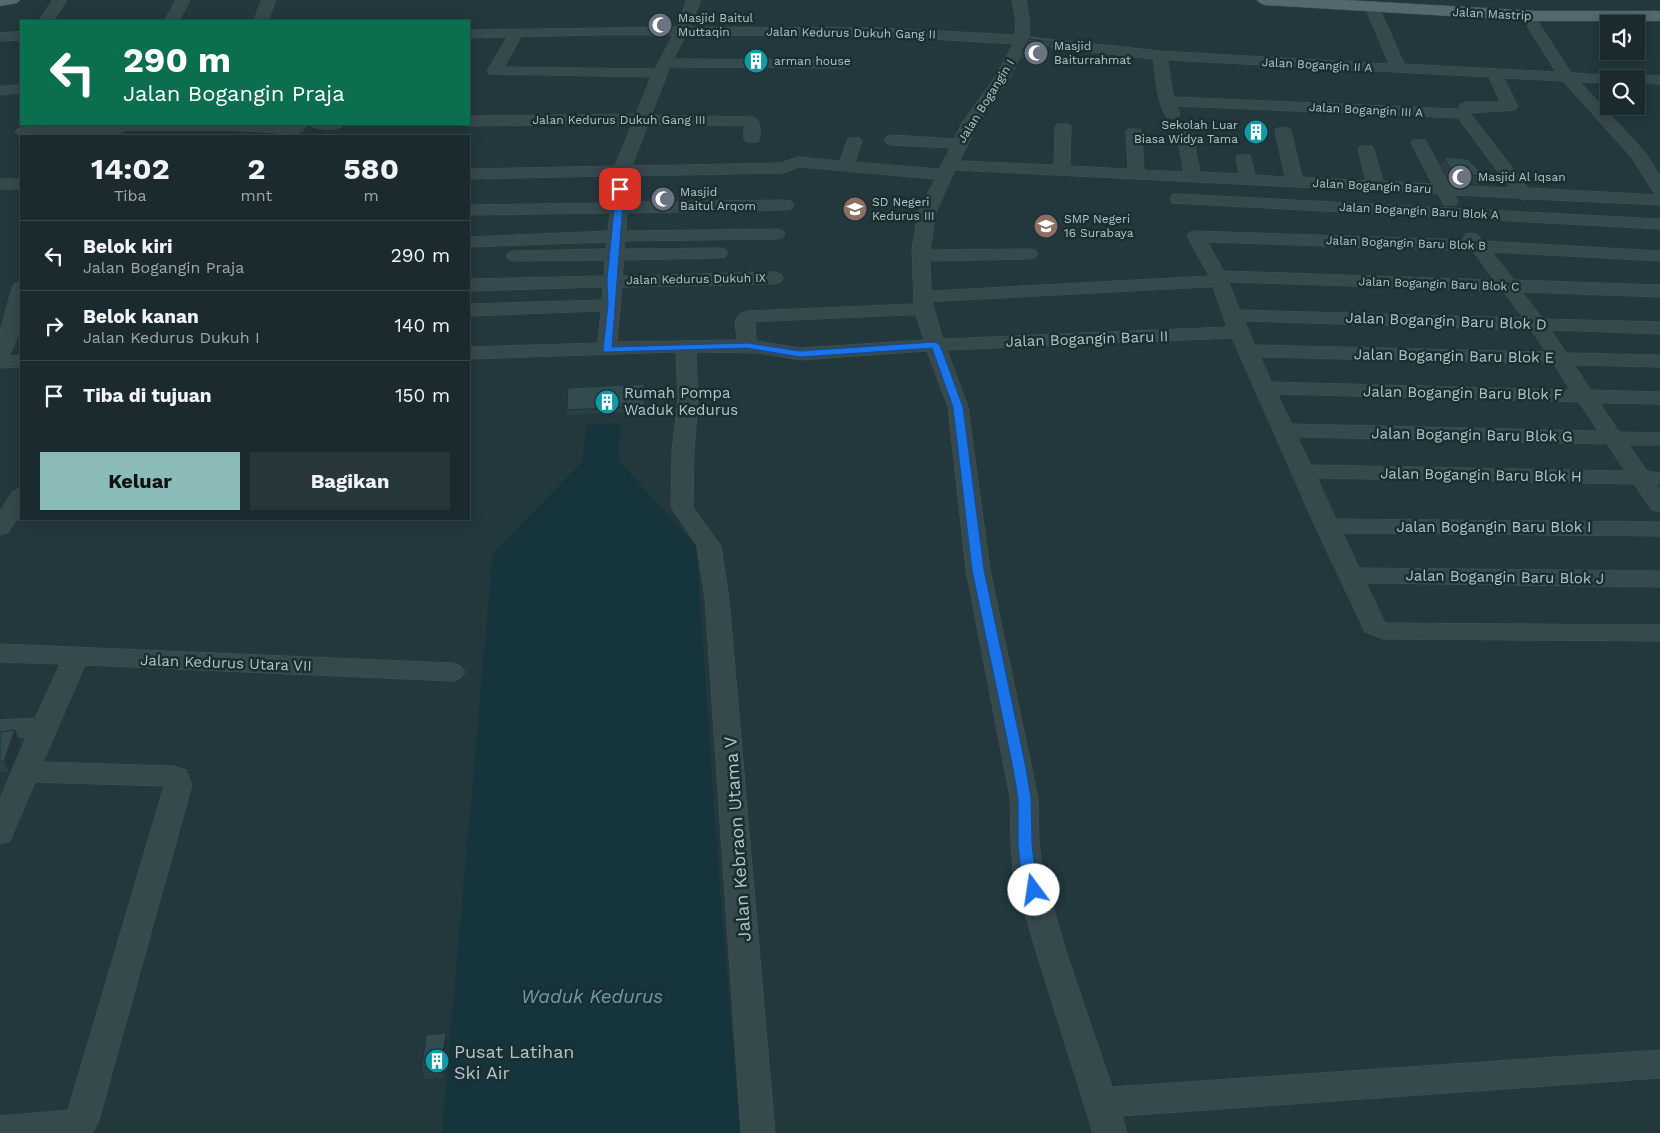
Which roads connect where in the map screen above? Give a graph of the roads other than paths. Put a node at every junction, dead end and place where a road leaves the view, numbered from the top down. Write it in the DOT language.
graph roads {
  1 [pos="12,0"];
  2 [pos="60,0"];
  3 [pos="183,0"];
  4 [pos="270,0"];
  5 [pos="694,0"];
  6 [pos="1018,0"];
  7 [pos="1265,0"];
  8 [pos="0,1"];
  9 [pos="1372,7"];
  10 [pos="1527,15"];
  11 [pos="1660,16"];
  12 [pos="47,20"];
  13 [pos="173,20"];
  14 [pos="261,20"];
  15 [pos="682,31"];
  16 [pos="517,32"];
  17 [pos="470,34"];
  18 [pos="20,36"];
  19 [pos="0,38"];
  20 [pos="1022,40"];
  21 [pos="1160,55"];
  22 [pos="840,64"];
  23 [pos="662,68"];
  24 [pos="1400,68"];
  25 [pos="1494,73"];
  26 [pos="1567,77"];
  27 [pos="1600,78"];
  28 [pos="1645,79"];
  29 [pos="1660,80"];
  30 [pos="20,90"];
  31 [pos="0,91"];
  32 [pos="1461,114"];
  33 [pos="642,119"];
  34 [pos="470,121"];
  35 [pos="299,125"];
  36 [pos="1063,126"];
  37 [pos="227,128"];
  38 [pos="120,129"];
  39 [pos="23,132"];
  40 [pos="1134,132"];
  41 [pos="1283,132"];
  42 [pos="1185,135"];
  43 [pos="752,139"];
  44 [pos="892,140"];
  45 [pos="854,141"];
  46 [pos="1419,143"];
  47 [pos="959,144"];
  48 [pos="1366,149"];
  49 [pos="1244,158"];
  50 [pos="846,166"];
  51 [pos="622,170"];
  52 [pos="947,170"];
  53 [pos="1062,172"];
  54 [pos="470,174"];
  55 [pos="1136,174"];
  56 [pos="1193,177"];
  57 [pos="1248,180"];
  58 [pos="1295,182"];
  59 [pos="0,184"];
  60 [pos="20,184"];
  61 [pos="1376,186"];
  62 [pos="1660,189"];
  63 [pos="1446,190"];
  64 [pos="1524,195"];
  65 [pos="1178,199"];
  66 [pos="1660,200"];
  67 [pos="785,204"];
  68 [pos="619,207"];
  69 [pos="470,210"];
  70 [pos="1455,213"];
  71 [pos="1660,224"];
  72 [pos="776,234"];
  73 [pos="615,236"];
  74 [pos="470,242"];
  75 [pos="1478,246"];
  76 [pos="719,253"];
  77 [pos="1029,254"];
  78 [pos="615,256"];
  79 [pos="921,256"];
  80 [pos="1660,256"];
  81 [pos="470,257"];
  82 [pos="774,278"];
  83 [pos="1219,278"];
  84 [pos="612,280"];
  85 [pos="470,285"];
  86 [pos="1509,286"];
  87 [pos="20,292"];
  88 [pos="1660,292"];
  89 [pos="923,303"];
  90 [pos="612,305"];
  91 [pos="470,310"];
  92 [pos="1536,324"];
  93 [pos="1660,328"];
  94 [pos="1239,333"];
  95 [pos="935,345"];
  96 [pos="747,346"];
  97 [pos="686,347"];
  98 [pos="607,350"];
  99 [pos="470,353"];
  100 [pos="0,354"];
  101 [pos="1560,359"];
  102 [pos="20,361"];
  103 [pos="1660,361"];
  104 [pos="0,362"];
  105 [pos="1266,388"];
  106 [pos="1585,396"];
  107 [pos="1660,398"];
  108 [pos="1285,430"];
  109 [pos="1613,438"];
  110 [pos="1660,439"];
  111 [pos="1302,472"];
  112 [pos="1651,478"];
  113 [pos="1660,505"];
  114 [pos="1327,526"];
  115 [pos="1660,529"];
  116 [pos="1350,575"];
  117 [pos="1660,579"];
  118 [pos="1660,633"];
  119 [pos="0,653"];
  120 [pos="76,657"];
  121 [pos="452,672"];
  122 [pos="44,727"];
  123 [pos="0,729"];
  124 [pos="24,772"];
  125 [pos="3,818"];
  126 [pos="1660,1064"];
  127 [pos="1105,1118"];
  128 [pos="0,1131"];
  129 [pos="758,1133"];
  1 -- 8 [label="main road"];
  2 -- 12 [label="street"];
  3 -- 13 [label="street"];
  4 -- 14 [label="street"];
  5 -- 15 [label="street"];
  6 -- 20 [label="street, Jalan Bogangin I"];
  7 -- 9 [label="main road, Jalan Mastrip"];
  9 -- 10 [label="main road, Jalan Mastrip"];
  9 -- 24 [label="street"];
  10 -- 11 [label="main road, Jalan Mastrip"];
  10 -- 26 [label="street"];
  15 -- 16 [label="street, Jalan Kedurus Dukuh Gang II"];
  15 -- 20 [label="street, Jalan Kedurus Dukuh Gang II"];
  15 -- 23 [label="street"];
  16 -- 17 [label="street, Jalan Kedurus Dukuh Gang II"];
  16 -- 23 [label="street"];
  18 -- 19 [label="street"];
  20 -- 21 [label="street, Jalan Bogangin II A"];
  20 -- 47 [label="street, Jalan Bogangin I"];
  21 -- 24 [label="street, Jalan Bogangin II A"];
  21 -- 32 [label="street, Jalan Bogangin III A"];
  22 -- 23 [label="street"];
  23 -- 33 [label="street"];
  24 -- 25 [label="street, Jalan Bogangin II A"];
  25 -- 26 [label="street, Jalan Bogangin II A"];
  25 -- 32 [label="street"];
  26 -- 27 [label="street, Jalan Bogangin II A"];
  26 -- 62 [label="street"];
  28 -- 29 [label="street"];
  30 -- 31 [label="street"];
  32 -- 64 [label="street"];
  33 -- 34 [label="street, Jalan Kedurus Dukuh Gang III"];
  33 -- 43 [label="street, Jalan Kedurus Dukuh Gang III"];
  33 -- 51 [label="street"];
  35 -- 37 [label="street"];
  36 -- 53 [label="street"];
  37 -- 38 [label="street"];
  38 -- 39 [label="street"];
  40 -- 55 [label="street"];
  41 -- 58 [label="street"];
  42 -- 56 [label="street"];
  44 -- 47 [label="street"];
  45 -- 50 [label="street"];
  46 -- 63 [label="street"];
  47 -- 52 [label="street, Jalan Bogangin I"];
  48 -- 61 [label="street"];
  49 -- 57 [label="street"];
  50 -- 51 [label="street, Jalan Bogangin Baru"];
  50 -- 52 [label="street, Jalan Bogangin Baru"];
  51 -- 54 [label="street, Jalan Bogangin Baru"];
  51 -- 68 [label="street"];
  52 -- 53 [label="street, Jalan Bogangin Baru"];
  52 -- 79 [label="street, Jalan Bogangin I"];
  53 -- 55 [label="street, Jalan Bogangin Baru"];
  55 -- 56 [label="street, Jalan Bogangin Baru"];
  56 -- 57 [label="street, Jalan Bogangin Baru"];
  57 -- 58 [label="street, Jalan Bogangin Baru"];
  58 -- 61 [label="street, Jalan Bogangin Baru"];
  59 -- 60 [label="street"];
  61 -- 63 [label="street, Jalan Bogangin Baru"];
  63 -- 64 [label="street"];
  63 -- 70 [label="street, Jalan Bogangin Baru"];
  64 -- 66 [label="street"];
  65 -- 70 [label="street, Jalan Bogangin Baru Blok A"];
  67 -- 68 [label="street"];
  68 -- 69 [label="street"];
  68 -- 73 [label="street"];
  70 -- 71 [label="street, Jalan Bogangin Baru Blok A"];
  70 -- 75 [label="street, Jalan Bogangin Baru"];
  72 -- 73 [label="street"];
  73 -- 74 [label="street"];
  73 -- 78 [label="street"];
  75 -- 80 [label="street, Jalan Bogangin Baru Blok B"];
  75 -- 83 [label="street, Jalan Bogangin Baru Blok B"];
  75 -- 86 [label="street, Jalan Bogangin Baru"];
  76 -- 78 [label="street"];
  77 -- 79 [label="street"];
  78 -- 81 [label="street"];
  78 -- 84 [label="street"];
  79 -- 89 [label="street, Jalan Bogangin I"];
  82 -- 84 [label="street, Jalan Kedurus Dukuh IX"];
  83 -- 86 [label="street, Jalan Bogangin Baru Blok C"];
  83 -- 89 [label="street, Jalan Bogangin Baru Blok C"];
  83 -- 94 [label="street"];
  84 -- 85 [label="street, Jalan Kedurus Dukuh IX"];
  84 -- 90 [label="street"];
  86 -- 88 [label="street, Jalan Bogangin Baru Blok C"];
  86 -- 92 [label="street, Jalan Bogangin Baru"];
  87 -- 100 [label="street"];
  89 -- 95 [label="street, Jalan Bogangin I"];
  89 -- 96 [label="street, Jalan Bogangin Baru Blok C"];
  90 -- 91 [label="street"];
  90 -- 98 [label="street"];
  92 -- 93 [label="street, Jalan Bogangin Baru Blok D"];
  92 -- 94 [label="street, Jalan Bogangin Baru Blok D"];
  92 -- 101 [label="street, Jalan Bogangin Baru"];
  94 -- 95 [label="street, Jalan Bogangin Baru II"];
  94 -- 101 [label="street, Jalan Bogangin Baru Blok E"];
  94 -- 105 [label="street"];
  95 -- 96 [label="street, Jalan Bogangin Baru II"];
  95 -- 127 [label="street, Jalan Bogangin I"];
  96 -- 97 [label="street, Jalan Bogangin Baru II"];
  97 -- 98 [label="street, Jalan Bogangin Baru II"];
  97 -- 129 [label="street, Jalan Kebraon Utama V"];
  98 -- 99 [label="street, Jalan Bogangin Baru II"];
  101 -- 103 [label="street, Jalan Bogangin Baru Blok E"];
  101 -- 106 [label="street, Jalan Bogangin Baru"];
  102 -- 104 [label="street"];
  105 -- 106 [label="street, Jalan Bogangin Baru Blok F"];
  105 -- 108 [label="street"];
  106 -- 107 [label="street, Jalan Bogangin Baru Blok F"];
  106 -- 109 [label="street, Jalan Bogangin Baru"];
  108 -- 109 [label="street, Jalan Bogangin Baru Blok G"];
  108 -- 111 [label="street"];
  109 -- 110 [label="street, Jalan Bogangin Baru Blok G"];
  109 -- 112 [label="street, Jalan Bogangin Baru"];
  111 -- 112 [label="street, Jalan Bogangin Baru Blok H"];
  111 -- 114 [label="street"];
  112 -- 113 [label="street, Jalan Bogangin Baru"];
  114 -- 115 [label="street, Jalan Bogangin Baru Blok I"];
  114 -- 116 [label="street"];
  116 -- 117 [label="street, Jalan Bogangin Baru Blok J"];
  116 -- 118 [label="street"];
  119 -- 120 [label="street, Jalan Kedurus Utara VII"];
  120 -- 121 [label="street, Jalan Kedurus Utara VII"];
  120 -- 122 [label="street"];
  122 -- 123 [label="street"];
  122 -- 124 [label="street"];
  124 -- 125 [label="street"];
  124 -- 128 [label="street"];
  126 -- 127 [label="street"];
}
